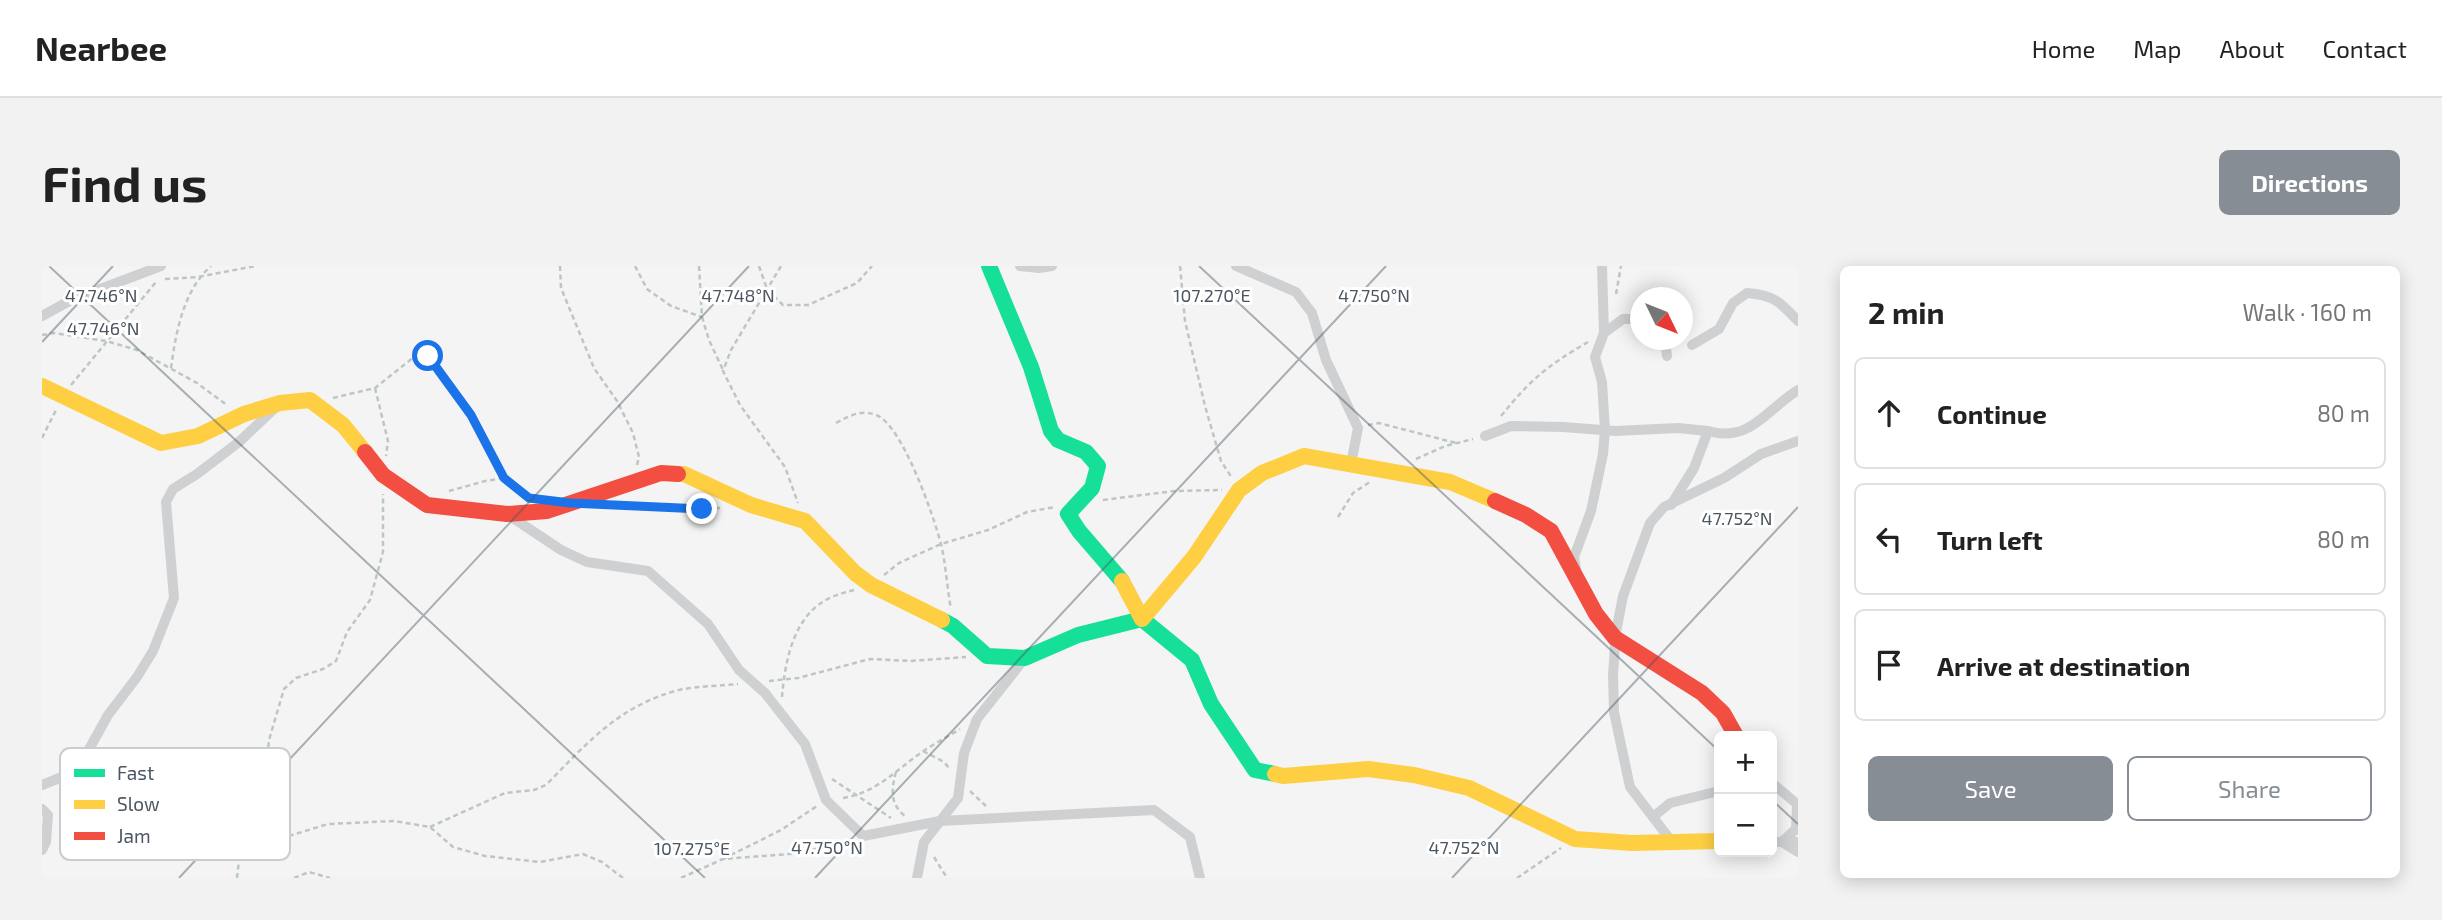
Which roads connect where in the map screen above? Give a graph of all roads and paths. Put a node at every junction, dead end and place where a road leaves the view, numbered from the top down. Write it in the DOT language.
graph roads {
  1 [pos="211,266"];
  2 [pos="255,266"];
  3 [pos="560,266"];
  4 [pos="635,266"];
  5 [pos="699,266"];
  6 [pos="759,266"];
  7 [pos="781,266"];
  8 [pos="872,266"];
  9 [pos="989,266"];
  10 [pos="1020,266"];
  11 [pos="1052,266"];
  12 [pos="1180,266"];
  13 [pos="1236,266"];
  14 [pos="1602,266"];
  15 [pos="1620,266"];
  16 [pos="164,269"];
  17 [pos="198,277"];
  18 [pos="159,279"];
  19 [pos="767,289"];
  20 [pos="1616,300"];
  21 [pos="42,316"];
  22 [pos="702,317"];
  23 [pos="1630,318"];
  24 [pos="1798,320"];
  25 [pos="1604,333"];
  26 [pos="42,335"];
  27 [pos="106,341"];
  28 [pos="1693,344"];
  29 [pos="1666,350"];
  30 [pos="1667,356"];
  31 [pos="171,368"];
  32 [pos="723,371"];
  33 [pos="42,387"];
  34 [pos="375,388"];
  35 [pos="1798,390"];
  36 [pos="63,395"];
  37 [pos="310,400"];
  38 [pos="280,404"];
  39 [pos="244,414"];
  40 [pos="836,423"];
  41 [pos="1357,428"];
  42 [pos="1605,430"];
  43 [pos="1708,431"];
  44 [pos="1485,436"];
  45 [pos="42,439"];
  46 [pos="1798,441"];
  47 [pos="1350,464"];
  48 [pos="383,475"];
  49 [pos="504,478"];
  50 [pos="631,484"];
  51 [pos="1239,490"];
  52 [pos="445,493"];
  53 [pos="529,498"];
  54 [pos="1100,500"];
  55 [pos="1076,503"];
  56 [pos="611,504"];
  57 [pos="1671,505"];
  58 [pos="727,507"];
  59 [pos="507,514"];
  60 [pos="805,521"];
  61 [pos="941,544"];
  62 [pos="1579,582"];
  63 [pos="871,585"];
  64 [pos="1142,619"];
  65 [pos="953,626"];
  66 [pos="1615,638"];
  67 [pos="987,656"];
  68 [pos="1025,658"];
  69 [pos="784,679"];
  70 [pos="753,682"];
  71 [pos="781,713"];
  72 [pos="977,719"];
  73 [pos="1733,731"];
  74 [pos="90,748"];
  75 [pos="269,748"];
  76 [pos="896,772"];
  77 [pos="60,778"];
  78 [pos="42,785"];
  79 [pos="1777,787"];
  80 [pos="1714,792"];
  81 [pos="826,800"];
  82 [pos="42,809"];
  83 [pos="1653,817"];
  84 [pos="940,821"];
  85 [pos="923,824"];
  86 [pos="430,827"];
  87 [pos="290,836"];
  88 [pos="863,836"];
  89 [pos="1575,839"];
  90 [pos="1714,841"];
  91 [pos="1672,842"];
  92 [pos="1777,842"];
  93 [pos="1798,842"];
  94 [pos="42,850"];
  95 [pos="1798,852"];
  96 [pos="723,859"];
  97 [pos="239,860"];
  98 [pos="237,878"];
  99 [pos="294,878"];
  100 [pos="330,878"];
  101 [pos="624,878"];
  102 [pos="681,878"];
  103 [pos="917,878"];
  104 [pos="1200,878"];
  105 [pos="1517,878"];
  1 -- 17 [label="path"];
  2 -- 17 [label="path"];
  3 -- 50 [label="path"];
  4 -- 22 [label="path"];
  5 -- 22 [label="path"];
  6 -- 19 [label="path"];
  7 -- 19 [label="path"];
  8 -- 19 [label="path"];
  9 -- 55 [label="street"];
  10 -- 11 [label="street"];
  12 -- 51 [label="path"];
  13 -- 41 [label="street"];
  14 -- 25 [label="street"];
  15 -- 20 [label="path"];
  16 -- 18 [label="path"];
  16 -- 21 [label="street"];
  17 -- 18 [label="path"];
  17 -- 31 [label="path"];
  18 -- 27 [label="path"];
  19 -- 32 [label="path"];
  22 -- 32 [label="path"];
  23 -- 25 [label="street"];
  24 -- 28 [label="street"];
  25 -- 42 [label="street"];
  25 -- 44 [label="path"];
  26 -- 27 [label="path"];
  27 -- 31 [label="path"];
  27 -- 36 [label="path"];
  29 -- 30 [label="street"];
  31 -- 39 [label="path"];
  32 -- 60 [label="path"];
  33 -- 36 [label="street"];
  34 -- 37 [label="path"];
  34 -- 48 [label="path"];
  34 -- 49 [label="path"];
  35 -- 43 [label="street"];
  36 -- 39 [label="street"];
  36 -- 45 [label="path"];
  37 -- 38 [label="street"];
  37 -- 48 [label="street"];
  38 -- 39 [label="street"];
  38 -- 74 [label="street"];
  40 -- 61 [label="path"];
  41 -- 44 [label="path"];
  41 -- 47 [label="street"];
  42 -- 43 [label="street"];
  42 -- 44 [label="street"];
  42 -- 62 [label="street"];
  43 -- 57 [label="street"];
  46 -- 57 [label="street"];
  47 -- 51 [label="street"];
  47 -- 62 [label="street"];
  48 -- 59 [label="street"];
  48 -- 75 [label="path"];
  49 -- 52 [label="path"];
  49 -- 53 [label="path"];
  50 -- 59 [label="street"];
  50 -- 60 [label="street"];
  51 -- 54 [label="path"];
  51 -- 64 [label="street"];
  55 -- 61 [label="path"];
  55 -- 64 [label="street"];
  56 -- 58 [label="path"];
  57 -- 66 [label="street"];
  59 -- 70 [label="street"];
  60 -- 63 [label="street"];
  61 -- 63 [label="path"];
  61 -- 65 [label="path"];
  62 -- 66 [label="street"];
  63 -- 65 [label="street"];
  63 -- 69 [label="path"];
  64 -- 68 [label="street"];
  64 -- 89 [label="street"];
  65 -- 67 [label="street"];
  66 -- 73 [label="street"];
  66 -- 83 [label="street"];
  67 -- 68 [label="street"];
  67 -- 69 [label="path"];
  68 -- 72 [label="street"];
  69 -- 70 [label="path"];
  69 -- 71 [label="path"];
  70 -- 71 [label="street"];
  70 -- 86 [label="path"];
  71 -- 81 [label="street"];
  72 -- 76 [label="path"];
  72 -- 84 [label="street"];
  76 -- 81 [label="path"];
  76 -- 85 [label="path"];
  77 -- 78 [label="street"];
  79 -- 92 [label="street"];
  80 -- 83 [label="street"];
  81 -- 88 [label="street"];
  81 -- 96 [label="path"];
  82 -- 94 [label="street"];
  83 -- 91 [label="street"];
  84 -- 85 [label="street"];
  84 -- 103 [label="street"];
  84 -- 104 [label="street"];
  85 -- 88 [label="street"];
  86 -- 87 [label="path"];
  86 -- 101 [label="path"];
  88 -- 96 [label="path"];
  89 -- 91 [label="street"];
  89 -- 105 [label="path"];
  90 -- 91 [label="street"];
  92 -- 93 [label="street"];
  92 -- 95 [label="street"];
  96 -- 102 [label="path"];
  97 -- 98 [label="path"];
  99 -- 100 [label="path"];
}
